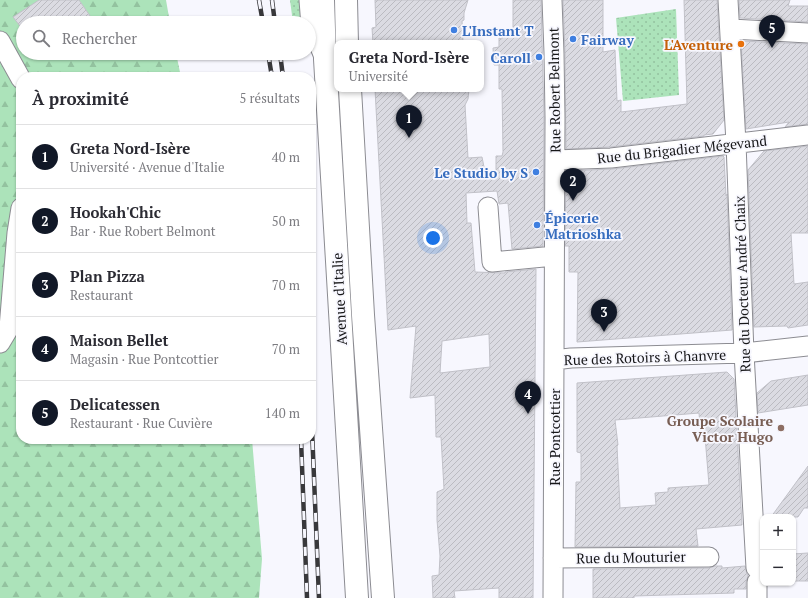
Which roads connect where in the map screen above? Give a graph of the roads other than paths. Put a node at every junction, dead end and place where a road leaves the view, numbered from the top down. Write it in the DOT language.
graph roads {
  1 [pos="309,0"];
  2 [pos="323,0"];
  3 [pos="346,0"];
  4 [pos="552,0"];
  5 [pos="728,0"];
  6 [pos="310,16"];
  7 [pos="731,29"];
  8 [pos="808,33"];
  9 [pos="316,38"];
  10 [pos="347,40"];
  11 [pos="0,41"];
  12 [pos="325,59"];
  13 [pos="17,72"];
  14 [pos="350,92"];
  15 [pos="808,135"];
  16 [pos="736,143"];
  17 [pos="555,160"];
  18 [pos="488,207"];
  19 [pos="16,245"];
  20 [pos="554,256"];
  21 [pos="554,276"];
  22 [pos="0,343"];
  23 [pos="808,346"];
  24 [pos="744,353"];
  25 [pos="554,360"];
  26 [pos="709,557"];
  27 [pos="554,558"];
  28 [pos="757,583"];
  29 [pos="357,598"];
  30 [pos="383,598"];
  31 [pos="553,598"];
  1 -- 6 [label="street"];
  2 -- 12 [label="main road, Avenue d'Italie"];
  3 -- 10 [label="main road"];
  4 -- 17 [label="street, Rue Robert Belmont"];
  5 -- 7 [label="street, Rue du Docteur André Chaix"];
  7 -- 8 [label="street"];
  7 -- 16 [label="street, Rue du Docteur André Chaix"];
  9 -- 12 [label="street"];
  11 -- 13 [label="street"];
  12 -- 29 [label="main road, Avenue d'Italie"];
  14 -- 30 [label="main road, Avenue d'Italie"];
  15 -- 16 [label="street, Rue du Brigadier Mégevand"];
  16 -- 17 [label="street, Rue du Brigadier Mégevand"];
  16 -- 24 [label="street, Rue du Docteur André Chaix"];
  17 -- 20 [label="street, Rue Robert Belmont"];
  18 -- 20 [label="street"];
  19 -- 22 [label="street"];
  20 -- 21 [label="street, Rue Robert Belmont"];
  21 -- 25 [label="street, Rue Pontcottier"];
  23 -- 24 [label="street, Rue des Rotoirs à Chanvre"];
  24 -- 25 [label="street, Rue des Rotoirs à Chanvre"];
  24 -- 28 [label="street, Rue du Docteur André Chaix"];
  25 -- 27 [label="street, Rue Pontcottier"];
  26 -- 27 [label="street, Rue du Mouturier"];
  27 -- 31 [label="street, Rue Pontcottier"];
}
